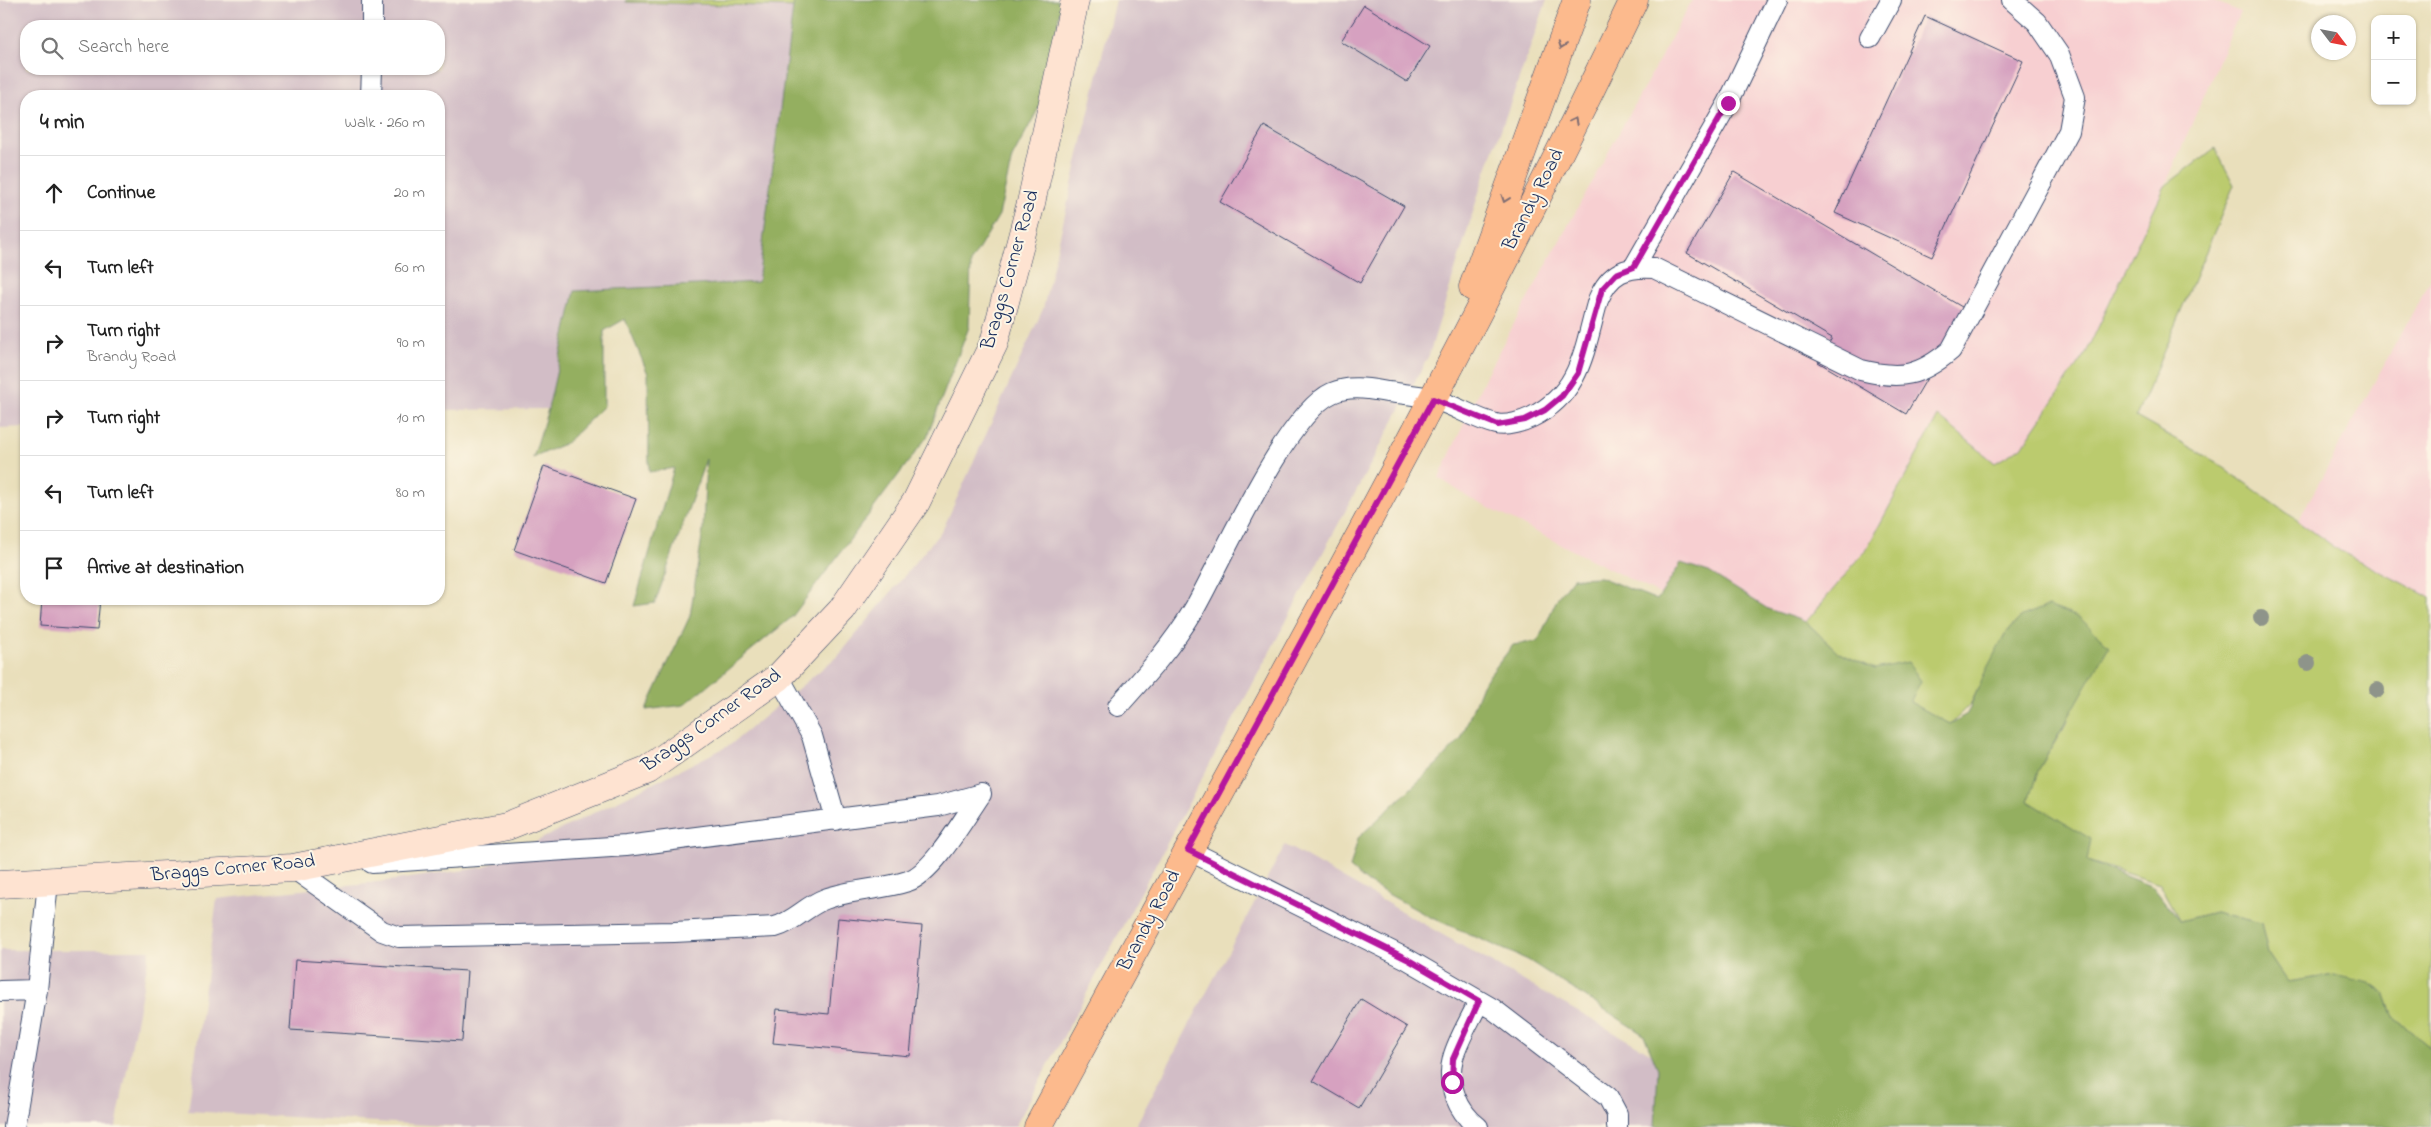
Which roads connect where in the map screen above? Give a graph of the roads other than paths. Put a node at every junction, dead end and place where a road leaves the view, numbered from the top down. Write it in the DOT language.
graph roads {
  1 [pos="372,0"];
  2 [pos="1075,0"];
  3 [pos="1577,0"];
  4 [pos="1634,0"];
  5 [pos="1776,0"];
  6 [pos="1891,0"];
  7 [pos="2012,0"];
  8 [pos="372,20"];
  9 [pos="1870,38"];
  10 [pos="372,75"];
  11 [pos="371,90"];
  12 [pos="1634,267"];
  13 [pos="1433,399"];
  14 [pos="779,677"];
  15 [pos="1118,706"];
  16 [pos="836,820"];
  17 [pos="1188,850"];
  18 [pos="292,868"];
  19 [pos="48,882"];
  20 [pos="0,884"];
  21 [pos="37,990"];
  22 [pos="0,991"];
  23 [pos="1479,1001"];
  24 [pos="14,1127"];
  25 [pos="1038,1127"];
  26 [pos="1478,1127"];
  27 [pos="1617,1127"];
  1 -- 8 [label="lane"];
  2 -- 14 [label="main road, Braggs Corner Road"];
  3 -- 13 [label="main road, Brandy Road, one-way"];
  13 -- 4 [label="main road, Brandy Road, one-way"];
  5 -- 12 [label="lane"];
  6 -- 9 [label="lane"];
  7 -- 12 [label="lane"];
  10 -- 11 [label="lane"];
  12 -- 13 [label="lane"];
  13 -- 15 [label="lane"];
  13 -- 17 [label="main road, Brandy Road"];
  14 -- 16 [label="lane"];
  14 -- 18 [label="main road, Braggs Corner Road"];
  16 -- 18 [label="lane"];
  16 -- 18 [label="lane"];
  17 -- 23 [label="lane"];
  17 -- 25 [label="main road, Brandy Road"];
  18 -- 19 [label="main road, Braggs Corner Road"];
  19 -- 20 [label="main road, Braggs Corner Road"];
  19 -- 21 [label="lane"];
  21 -- 22 [label="lane"];
  21 -- 24 [label="lane"];
  23 -- 26 [label="lane"];
  23 -- 27 [label="lane"];
}
